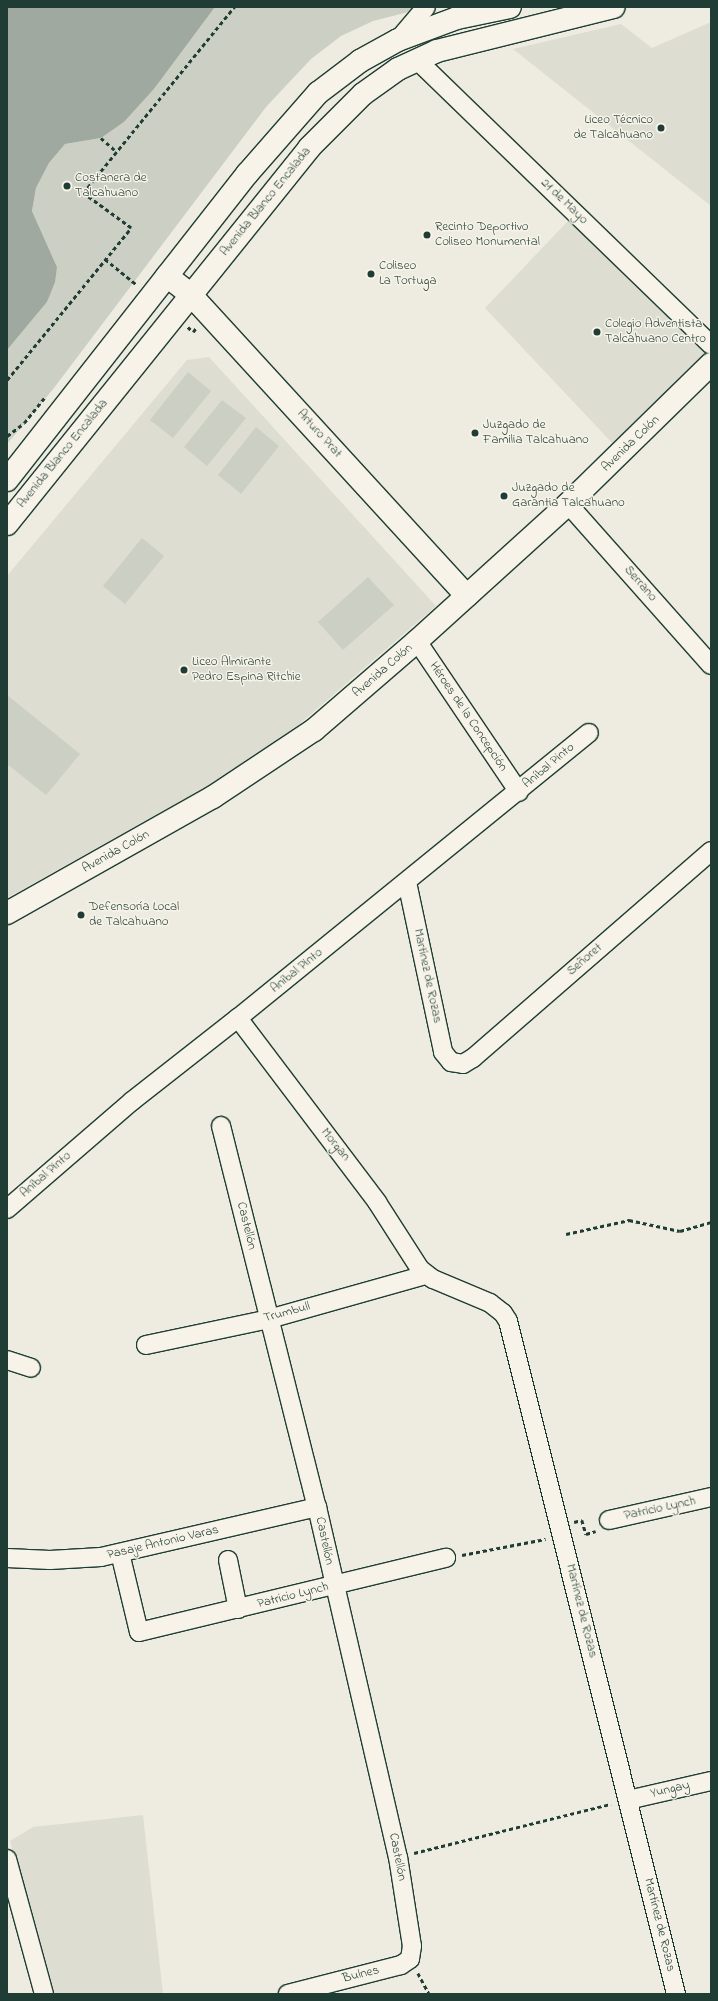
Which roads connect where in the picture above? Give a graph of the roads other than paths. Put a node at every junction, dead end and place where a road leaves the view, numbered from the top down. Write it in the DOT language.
graph roads {
  1 [pos="426,7"];
  2 [pos="510,7"];
  3 [pos="614,7"];
  4 [pos="474,10"];
  5 [pos="398,40"];
  6 [pos="417,60"];
  7 [pos="167,276"];
  8 [pos="191,295"];
  9 [pos="711,345"];
  10 [pos="711,364"];
  11 [pos="7,480"];
  12 [pos="568,504"];
  13 [pos="7,524"];
  14 [pos="467,596"];
  15 [pos="417,642"];
  16 [pos="711,665"];
  17 [pos="589,733"];
  18 [pos="519,792"];
  19 [pos="711,851"];
  20 [pos="407,882"];
  21 [pos="7,913"];
  22 [pos="238,1018"];
  23 [pos="457,1064"];
  24 [pos="221,1126"];
  25 [pos="7,1209"];
  26 [pos="426,1275"];
  27 [pos="269,1319"];
  28 [pos="146,1345"];
  29 [pos="7,1360"];
  30 [pos="31,1368"];
  31 [pos="711,1497"];
  32 [pos="317,1508"];
  33 [pos="602,1524"];
  34 [pos="120,1553"];
  35 [pos="7,1558"];
  36 [pos="446,1558"];
  37 [pos="228,1560"];
  38 [pos="334,1585"];
  39 [pos="238,1609"];
  40 [pos="711,1781"];
  41 [pos="628,1800"];
  42 [pos="7,1859"];
  43 [pos="410,1958"];
  44 [pos="44,1994"];
  45 [pos="288,1994"];
  46 [pos="676,1994"];
  1 -- 5 [label="street"];
  2 -- 4 [label="main road"];
  3 -- 6 [label="main road, Avenida Blanco Encalada"];
  4 -- 5 [label="main road"];
  5 -- 7 [label="main road"];
  6 -- 8 [label="main road, Avenida Blanco Encalada"];
  6 -- 9 [label="street, 21 de Mayo"];
  7 -- 8 [label="main road, Arturo Prat"];
  7 -- 11 [label="main road"];
  8 -- 13 [label="main road, Avenida Blanco Encalada"];
  8 -- 14 [label="main road, Arturo Prat"];
  10 -- 12 [label="main road, Avenida Colón"];
  12 -- 14 [label="main road, Avenida Colón"];
  12 -- 16 [label="street, Serrano"];
  14 -- 15 [label="main road, Avenida Colón"];
  15 -- 18 [label="street, Héroes de la Concepción"];
  15 -- 21 [label="main road, Avenida Colón"];
  17 -- 18 [label="street, Aníbal Pinto"];
  18 -- 20 [label="street, Aníbal Pinto"];
  19 -- 23 [label="street, Señoret"];
  20 -- 22 [label="street, Aníbal Pinto"];
  20 -- 23 [label="street, Martínez de Rozas"];
  22 -- 25 [label="street, Aníbal Pinto"];
  22 -- 26 [label="street, Morgan"];
  24 -- 27 [label="street, Castellón"];
  26 -- 27 [label="street, Trumbull"];
  26 -- 41 [label="street, Martínez de Rozas"];
  27 -- 28 [label="street, Trumbull"];
  27 -- 32 [label="street, Castellón"];
  29 -- 30 [label="street"];
  31 -- 33 [label="street, Patricio Lynch"];
  32 -- 34 [label="street, Pasaje Antonio Varas"];
  32 -- 38 [label="street, Castellón"];
  34 -- 35 [label="street, Pasaje Antonio Varas"];
  34 -- 39 [label="street, Patricio Lynch"];
  36 -- 38 [label="street, Patricio Lynch"];
  37 -- 39 [label="street"];
  38 -- 39 [label="street, Patricio Lynch"];
  38 -- 43 [label="street, Castellón"];
  40 -- 41 [label="street, Yungay"];
  41 -- 46 [label="street, Martínez de Rozas"];
  42 -- 44 [label="street"];
  43 -- 45 [label="street, Bulnes"];
}
